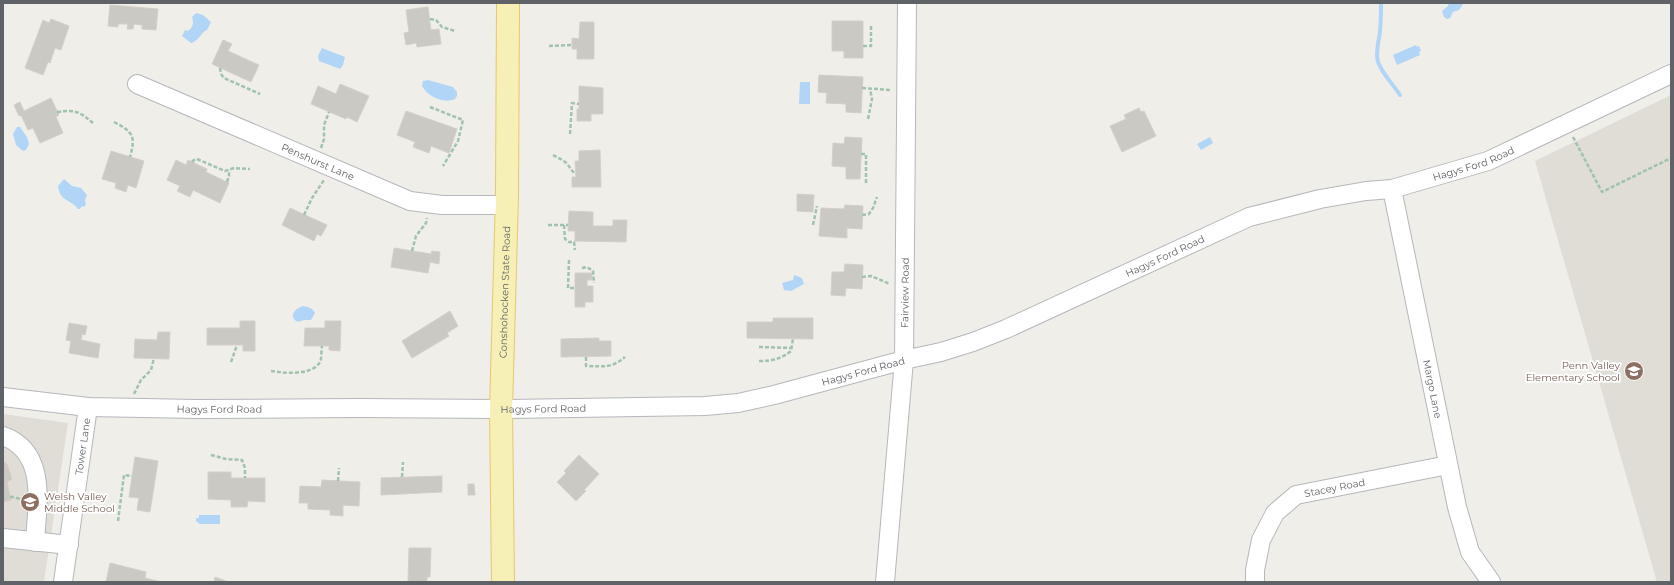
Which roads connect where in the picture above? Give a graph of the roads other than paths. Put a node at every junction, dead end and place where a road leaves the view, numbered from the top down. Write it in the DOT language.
graph roads {
  1 [pos="508,3"];
  2 [pos="907,3"];
  3 [pos="1671,74"];
  4 [pos="137,84"];
  5 [pos="1392,189"];
  6 [pos="506,205"];
  7 [pos="904,360"];
  8 [pos="3,397"];
  9 [pos="88,406"];
  10 [pos="501,409"];
  11 [pos="3,436"];
  12 [pos="1448,465"];
  13 [pos="3,538"];
  14 [pos="35,542"];
  15 [pos="69,545"];
  16 [pos="62,582"];
  17 [pos="503,582"];
  18 [pos="885,582"];
  19 [pos="1255,582"];
  20 [pos="1491,582"];
  1 -- 6 [label="main road, Conshohocken State Road"];
  2 -- 7 [label="street, Fairview Road"];
  3 -- 5 [label="street, Hagys Ford Road"];
  4 -- 6 [label="street, Penshurst Lane"];
  5 -- 7 [label="street, Hagys Ford Road"];
  5 -- 12 [label="street, Margo Lane"];
  6 -- 10 [label="main road, Conshohocken State Road"];
  7 -- 10 [label="street, Hagys Ford Road"];
  7 -- 18 [label="street, Fairview Road"];
  8 -- 9 [label="street, Hagys Ford Road"];
  9 -- 10 [label="street, Hagys Ford Road"];
  9 -- 15 [label="street, Tower Lane"];
  10 -- 17 [label="main road, Conshohocken State Road"];
  11 -- 14 [label="street"];
  12 -- 19 [label="street, Stacey Road"];
  12 -- 20 [label="street, Margo Lane"];
  13 -- 14 [label="street"];
  14 -- 15 [label="street"];
  15 -- 16 [label="street, Tower Lane"];
}
